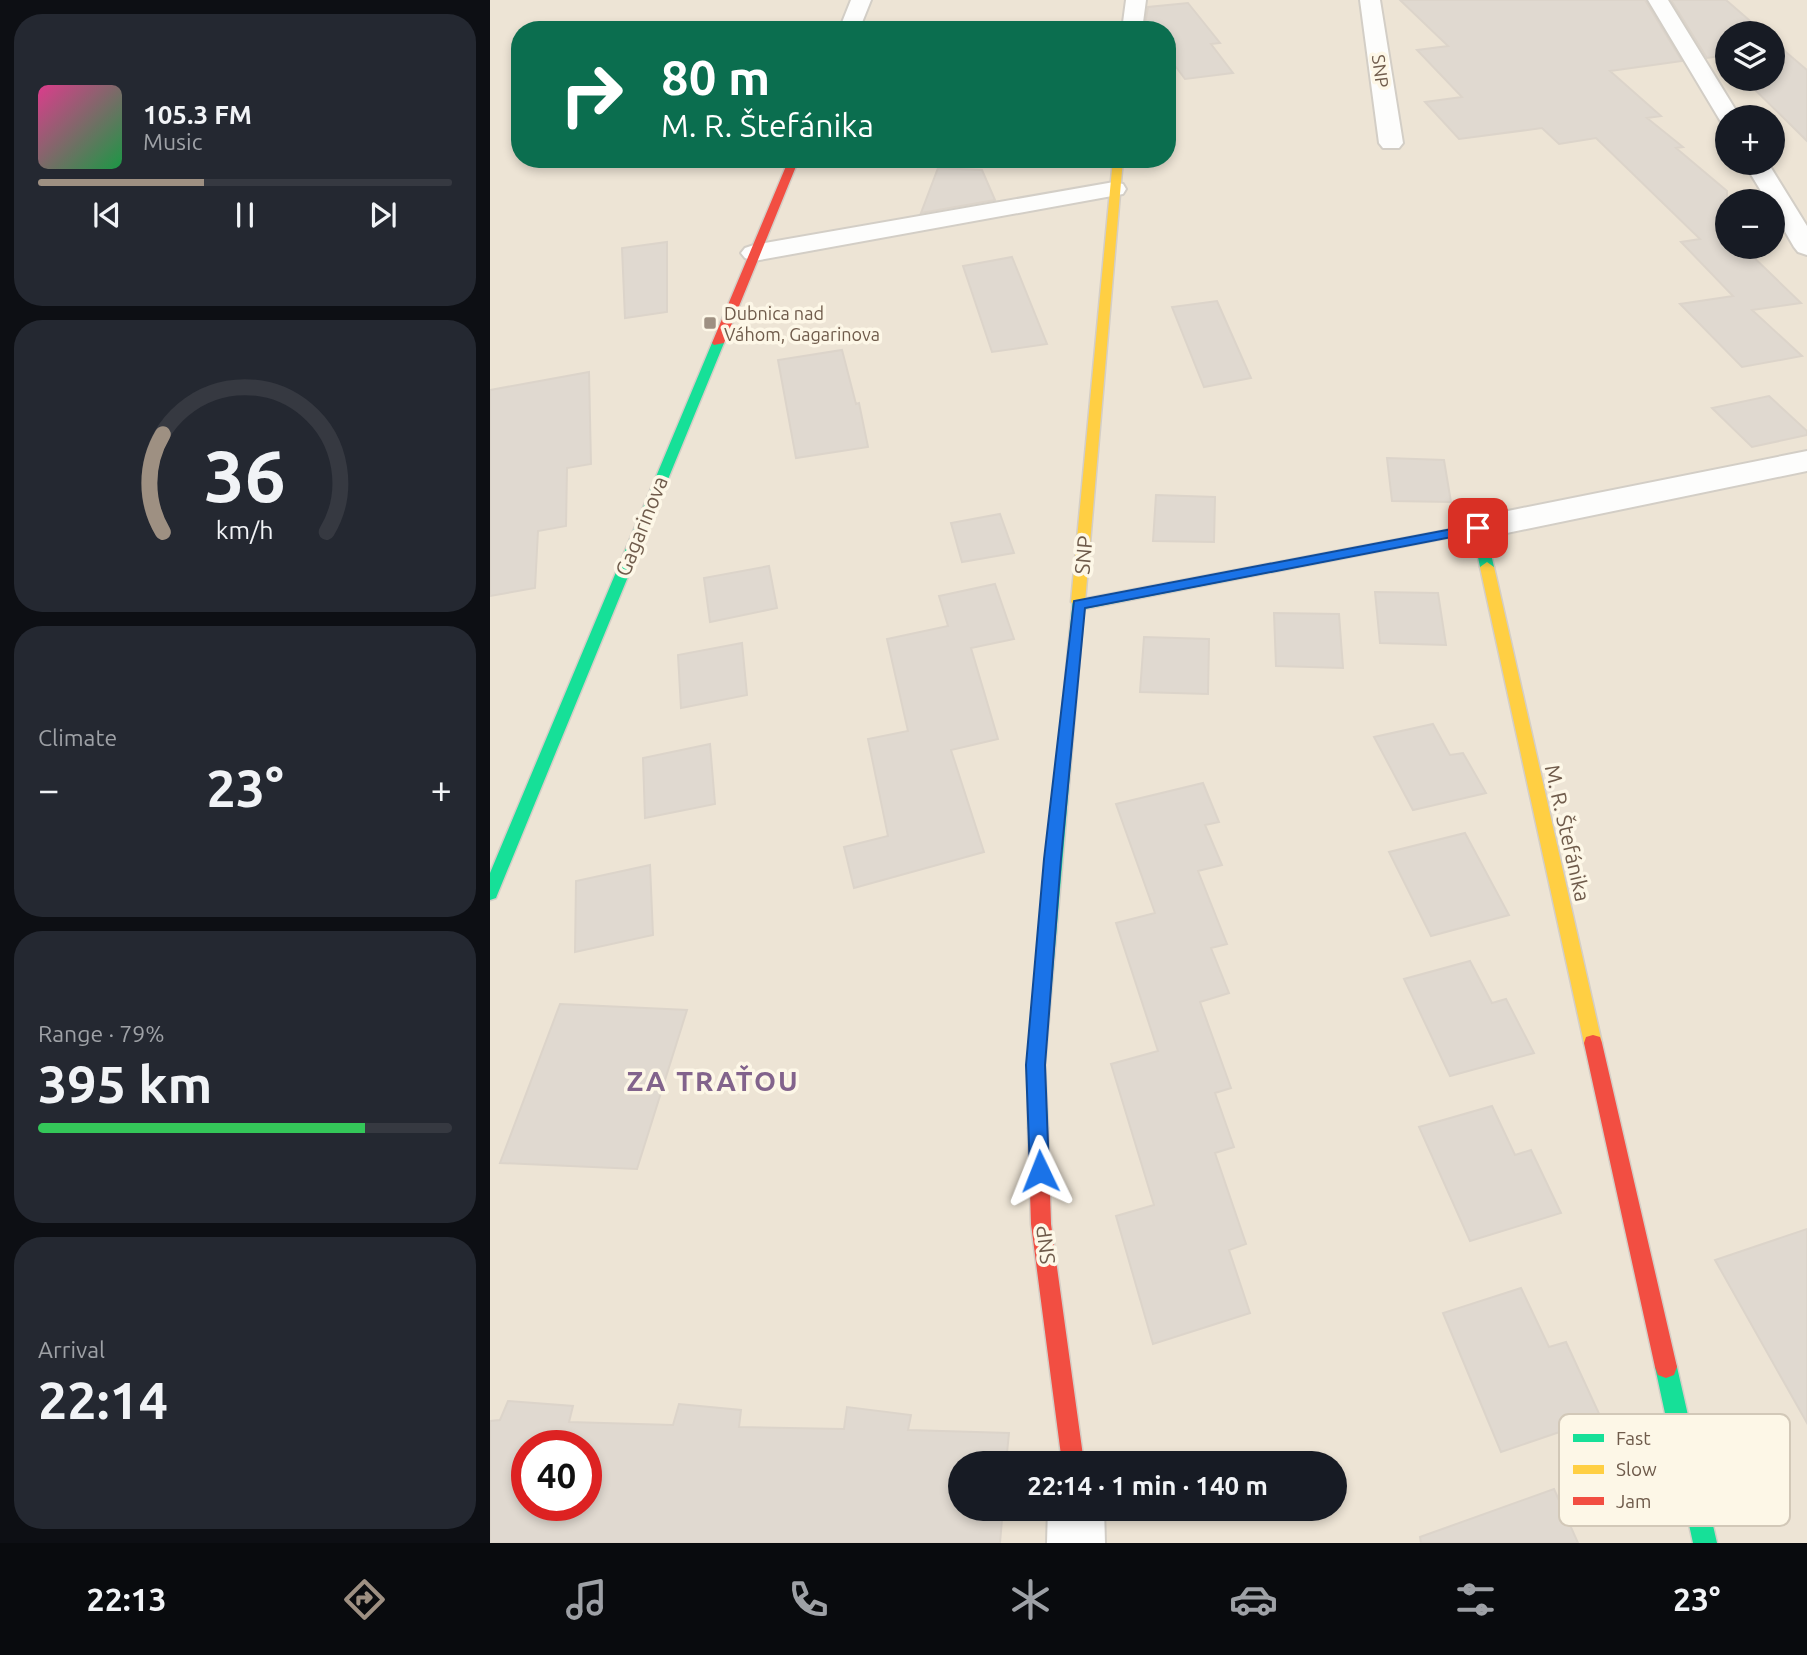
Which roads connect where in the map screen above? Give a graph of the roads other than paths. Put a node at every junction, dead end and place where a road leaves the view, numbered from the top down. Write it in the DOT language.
graph roads {
  1 [pos="861,0"];
  2 [pos="1136,0"];
  3 [pos="1370,0"];
  4 [pos="1658,0"];
  5 [pos="853,21"];
  6 [pos="1133,21"];
  7 [pos="1722,105"];
  8 [pos="1391,143"];
  9 [pos="790,168"];
  10 [pos="1117,168"];
  11 [pos="1763,175"];
  12 [pos="1114,189"];
  13 [pos="1807,247"];
  14 [pos="754,253"];
  15 [pos="1807,461"];
  16 [pos="1478,528"];
  17 [pos="1079,605"];
  18 [pos="490,893"];
  19 [pos="1677,1414"];
  20 [pos="1071,1451"];
  21 [pos="1076,1521"];
  22 [pos="1076,1543"];
  1 -- 5 [label="street"];
  2 -- 6 [label="street"];
  3 -- 8 [label="street, SNP"];
  4 -- 7 [label="street"];
  9 -- 14 [label="street, Gagarinova"];
  10 -- 12 [label="street, SNP"];
  11 -- 13 [label="street"];
  12 -- 14 [label="street"];
  12 -- 17 [label="street, SNP"];
  14 -- 18 [label="street, Gagarinova"];
  15 -- 16 [label="street"];
  16 -- 17 [label="street"];
  16 -- 19 [label="street, M. R. Štefánika"];
  17 -- 20 [label="street, SNP"];
  21 -- 22 [label="street"];
}
